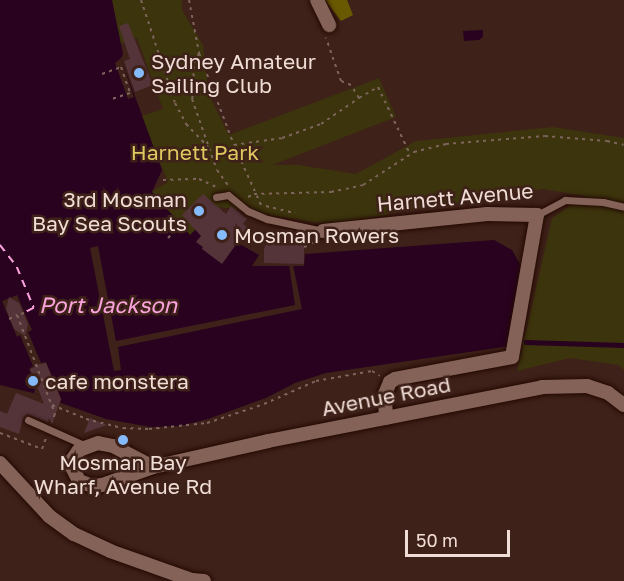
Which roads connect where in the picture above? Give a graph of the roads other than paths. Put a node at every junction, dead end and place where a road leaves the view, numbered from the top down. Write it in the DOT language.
graph roads {
  1 [pos="317,0"];
  2 [pos="329,25"];
  3 [pos="216,197"];
  4 [pos="624,207"];
  5 [pos="537,215"];
  6 [pos="323,231"];
  7 [pos="624,405"];
  8 [pos="386,418"];
  9 [pos="28,420"];
  10 [pos="86,446"];
  11 [pos="0,463"];
  12 [pos="153,467"];
  13 [pos="0,474"];
  14 [pos="14,481"];
  15 [pos="204,581"];
  1 -- 2 [label="street"];
  3 -- 6 [label="lane"];
  4 -- 5 [label="lane, Harnett Avenue"];
  5 -- 6 [label="street, Harnett Avenue"];
  5 -- 8 [label="street"];
  7 -- 8 [label="street, Avenue Road"];
  8 -- 12 [label="street, Avenue Road"];
  9 -- 10 [label="lane"];
  10 -- 12 [label="street"];
  10 -- 12 [label="street, Avenue Road"];
  11 -- 14 [label="street"];
  13 -- 14 [label="street"];
  14 -- 15 [label="street"];
}
